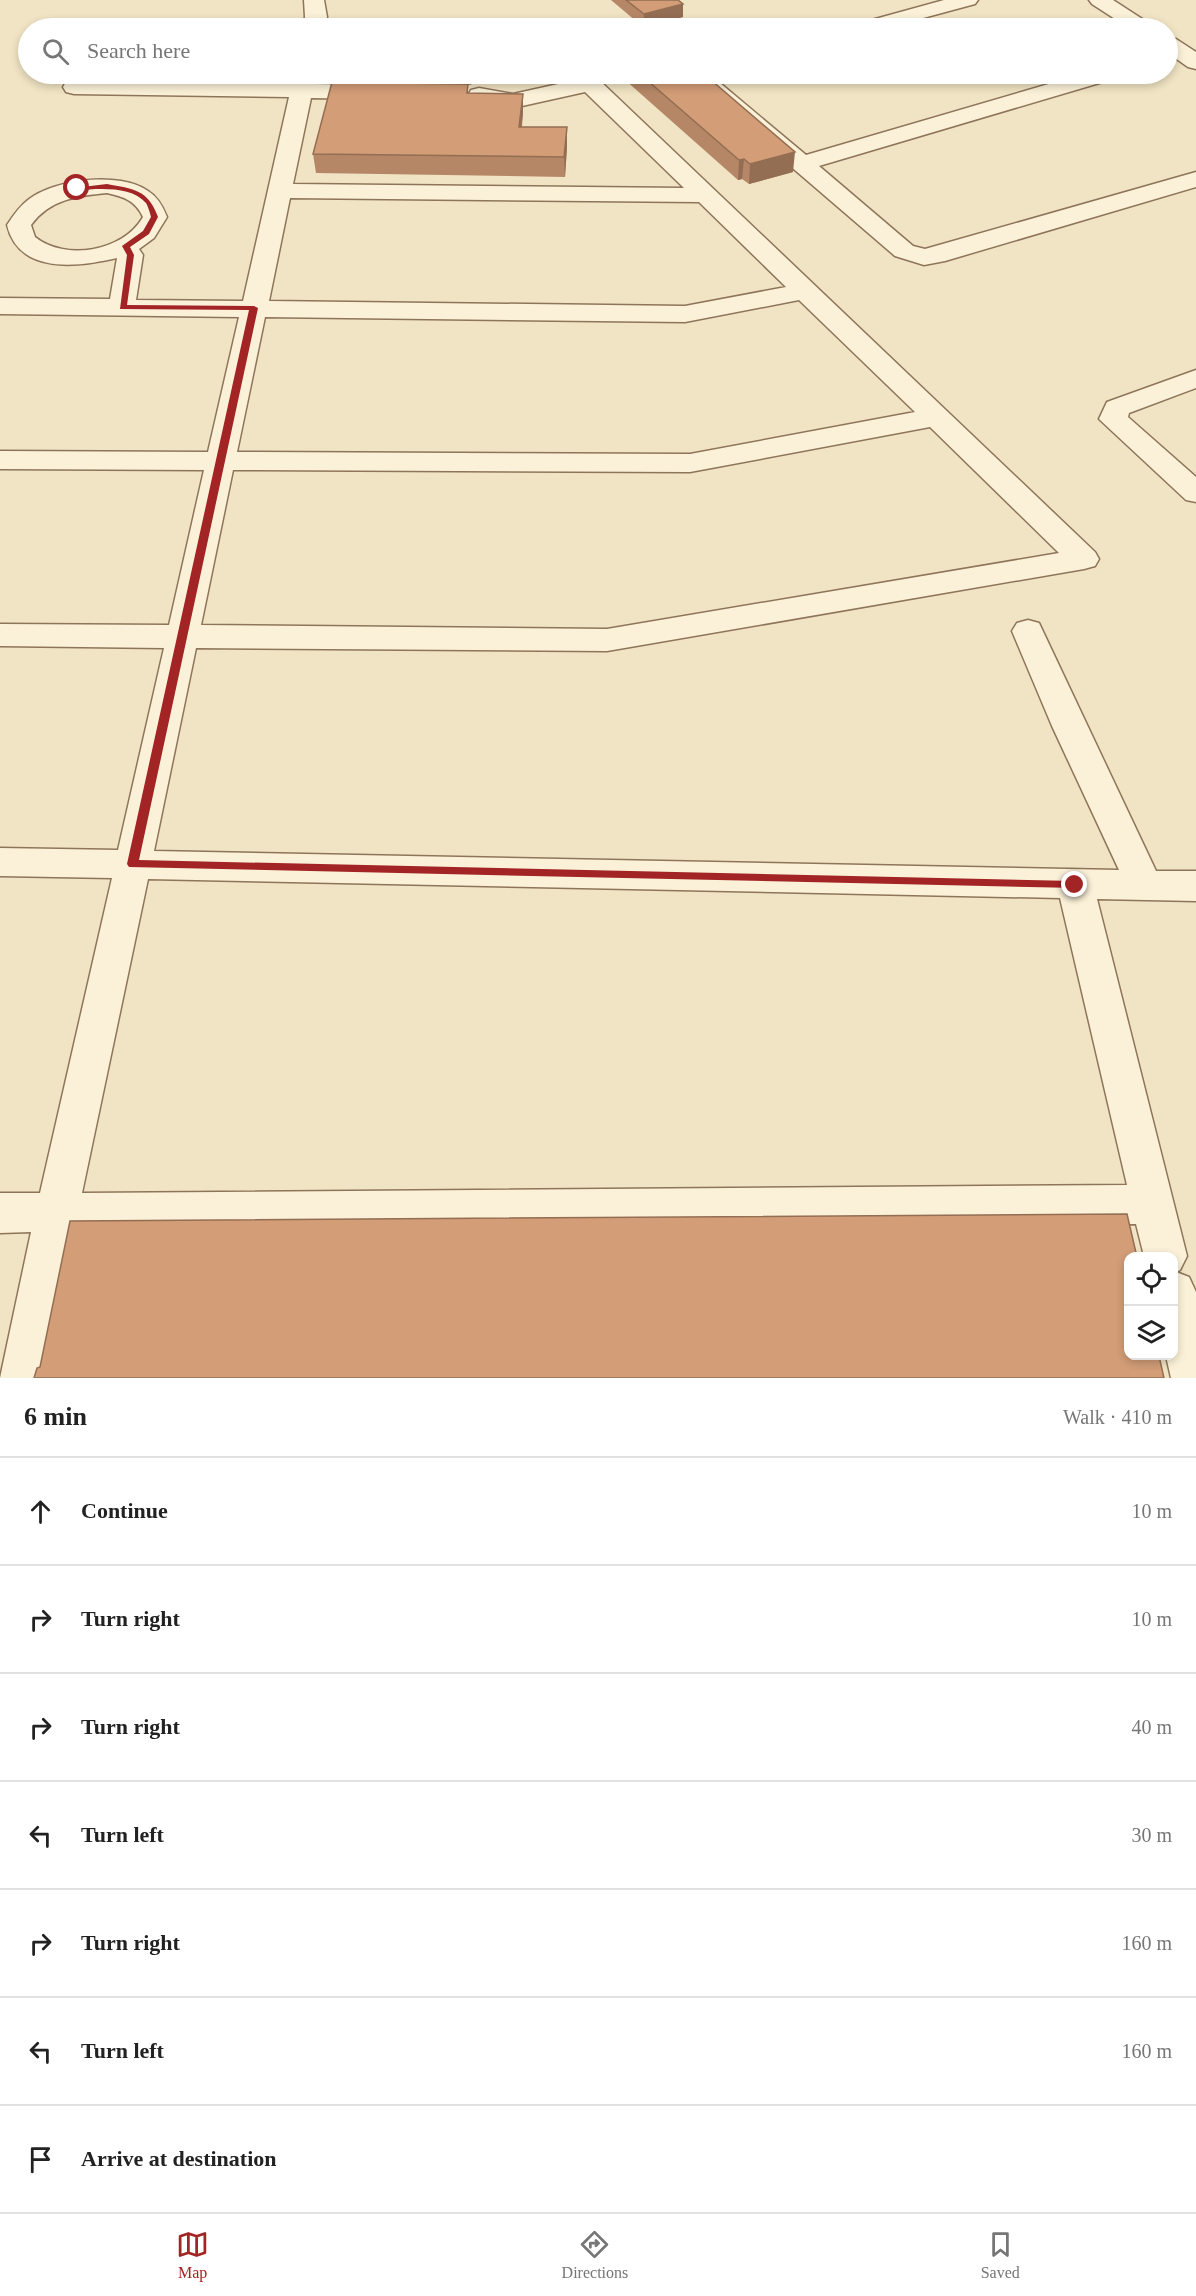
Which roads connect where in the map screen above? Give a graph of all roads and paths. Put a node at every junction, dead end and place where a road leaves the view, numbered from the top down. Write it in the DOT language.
graph roads {
  1 [pos="314,0"];
  2 [pos="968,0"];
  3 [pos="1099,0"];
  4 [pos="315,18"];
  5 [pos="901,18"];
  6 [pos="1127,18"];
  7 [pos="211,84"];
  8 [pos="303,84"];
  9 [pos="322,84"];
  10 [pos="709,84"];
  11 [pos="1071,84"];
  12 [pos="74,87"];
  13 [pos="396,92"];
  14 [pos="455,94"];
  15 [pos="803,163"];
  16 [pos="1196,179"];
  17 [pos="279,191"];
  18 [pos="706,195"];
  19 [pos="126,246"];
  20 [pos="0,251"];
  21 [pos="40,252"];
  22 [pos="805,291"];
  23 [pos="0,306"];
  24 [pos="122,307"];
  25 [pos="254,308"];
  26 [pos="1196,378"];
  27 [pos="936,417"];
  28 [pos="0,460"];
  29 [pos="220,462"];
  30 [pos="1196,493"];
  31 [pos="1028,631"];
  32 [pos="0,635"];
  33 [pos="182,637"];
  34 [pos="0,862"];
  35 [pos="133,864"];
  36 [pos="1075,885"];
  37 [pos="1145,886"];
  38 [pos="1196,886"];
  39 [pos="1152,1204"];
  40 [pos="0,1213"];
  41 [pos="57,1213"];
  42 [pos="1164,1252"];
  43 [pos="1176,1306"];
  44 [pos="21,1378"];
  45 [pos="1194,1378"];
  1 -- 4 [label="street"];
  2 -- 5 [label="street"];
  3 -- 6 [label="street"];
  7 -- 12 [label="street"];
  8 -- 17 [label="street"];
  9 -- 13 [label="street"];
  10 -- 15 [label="street"];
  11 -- 15 [label="street"];
  14 -- 18 [label="street"];
  15 -- 16 [label="street"];
  17 -- 18 [label="street"];
  17 -- 25 [label="street"];
  18 -- 22 [label="street"];
  19 -- 21 [label="street"];
  19 -- 21 [label="street"];
  19 -- 24 [label="street"];
  20 -- 21 [label="street"];
  22 -- 25 [label="street"];
  22 -- 27 [label="street"];
  23 -- 24 [label="street"];
  24 -- 25 [label="street"];
  25 -- 29 [label="street"];
  26 -- 30 [label="street"];
  27 -- 29 [label="street"];
  27 -- 33 [label="street"];
  28 -- 29 [label="street"];
  29 -- 33 [label="street"];
  31 -- 37 [label="street"];
  32 -- 33 [label="street"];
  33 -- 35 [label="street"];
  34 -- 35 [label="street"];
  35 -- 36 [label="street"];
  35 -- 41 [label="street"];
  36 -- 37 [label="street"];
  36 -- 39 [label="street"];
  37 -- 38 [label="street"];
  39 -- 41 [label="street"];
  39 -- 42 [label="street"];
  40 -- 41 [label="street"];
  41 -- 44 [label="street"];
  43 -- 45 [label="street"];
}
